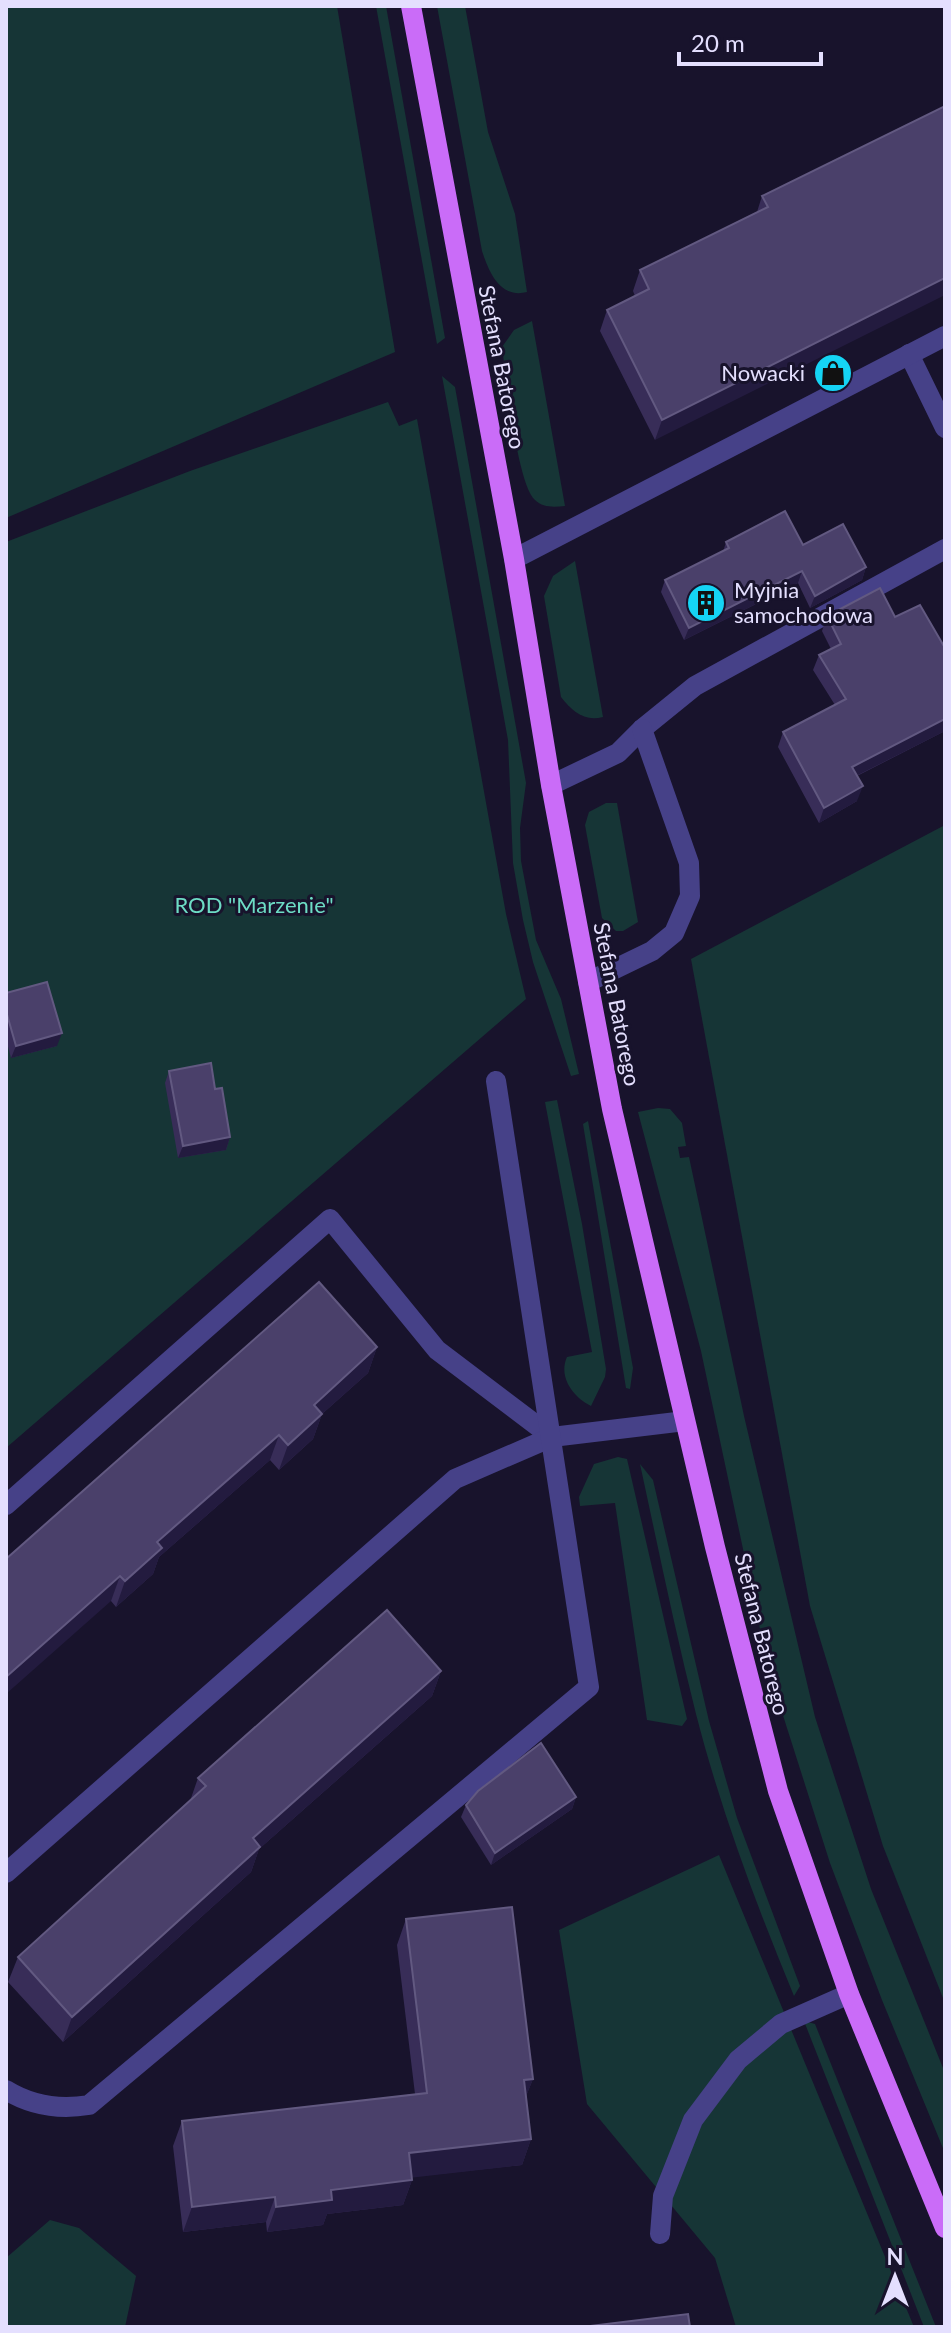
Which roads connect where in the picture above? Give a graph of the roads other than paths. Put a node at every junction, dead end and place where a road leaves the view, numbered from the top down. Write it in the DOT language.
graph roads {
  1 [pos="411,6"];
  2 [pos="945,336"];
  3 [pos="909,354"];
  4 [pos="945,428"];
  5 [pos="945,549"];
  6 [pos="514,559"];
  7 [pos="642,729"];
  8 [pos="551,785"];
  9 [pos="588,982"];
  10 [pos="496,1081"];
  11 [pos="685,1421"];
  12 [pos="552,1437"];
  13 [pos="6,1505"];
  14 [pos="6,1873"];
  15 [pos="849,1994"];
  16 [pos="6,2090"];
  17 [pos="945,2228"];
  18 [pos="660,2234"];
  1 -- 6 [label="main road, Stefana Batorego"];
  2 -- 3 [label="street"];
  3 -- 4 [label="street"];
  3 -- 6 [label="street"];
  5 -- 7 [label="street"];
  6 -- 8 [label="main road, Stefana Batorego"];
  7 -- 8 [label="street"];
  7 -- 9 [label="street"];
  8 -- 9 [label="main road, Stefana Batorego"];
  9 -- 11 [label="main road, Stefana Batorego"];
  10 -- 12 [label="street"];
  11 -- 12 [label="street"];
  11 -- 15 [label="main road, Stefana Batorego"];
  12 -- 13 [label="street"];
  12 -- 14 [label="street"];
  12 -- 16 [label="street"];
  15 -- 17 [label="main road, Stefana Batorego"];
  15 -- 18 [label="street"];
}
